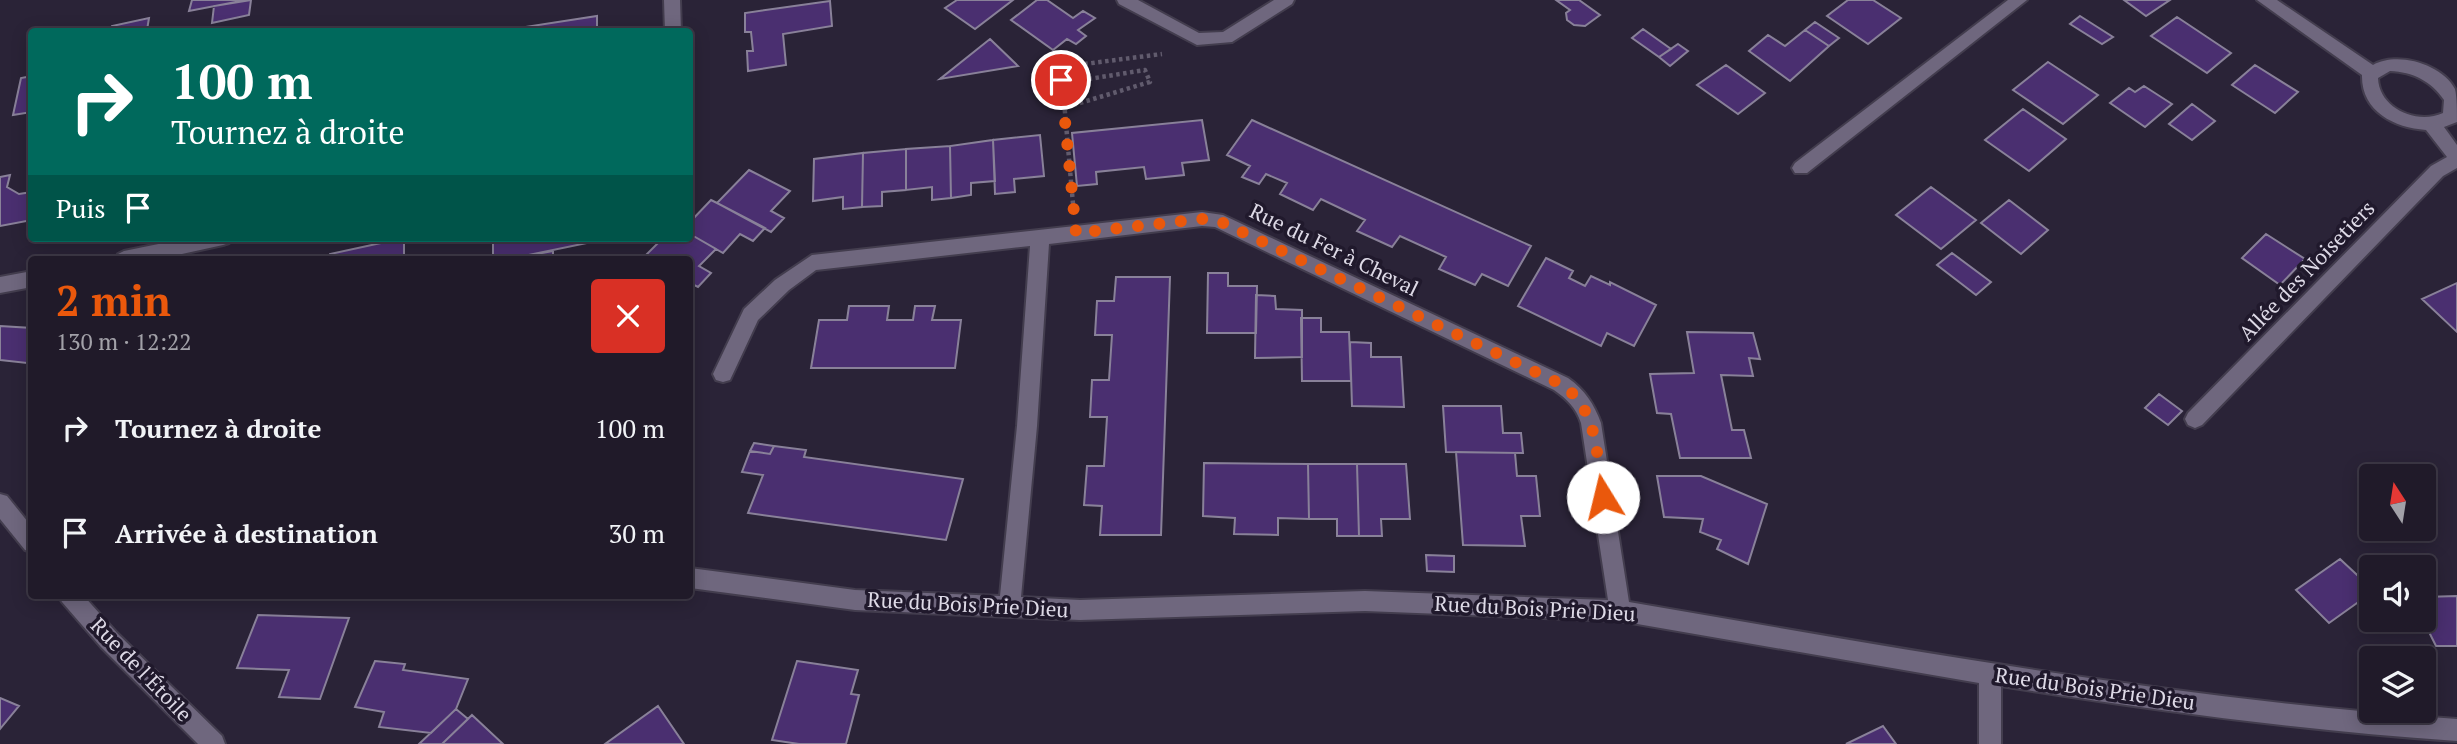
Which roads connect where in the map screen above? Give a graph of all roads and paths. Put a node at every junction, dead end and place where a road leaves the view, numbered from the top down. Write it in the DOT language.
graph roads {
  1 [pos="672,0"];
  2 [pos="1125,0"];
  3 [pos="1286,0"];
  4 [pos="2019,0"];
  5 [pos="2265,0"];
  6 [pos="673,28"];
  7 [pos="1197,39"];
  8 [pos="2372,73"];
  9 [pos="1061,80"];
  10 [pos="2455,100"];
  11 [pos="1063,108"];
  12 [pos="2432,125"];
  13 [pos="2457,159"];
  14 [pos="1801,168"];
  15 [pos="1076,233"];
  16 [pos="1040,237"];
  17 [pos="204,242"];
  18 [pos="138,256"];
  19 [pos="28,280"];
  20 [pos="0,285"];
  21 [pos="723,374"];
  22 [pos="2195,419"];
  23 [pos="0,503"];
  24 [pos="28,538"];
  25 [pos="693,578"];
  26 [pos="73,599"];
  27 [pos="1010,607"];
  28 [pos="1620,611"];
  29 [pos="1990,674"];
  30 [pos="2457,730"];
  31 [pos="214,744"];
  32 [pos="1990,744"];
  1 -- 6 [label="street"];
  2 -- 7 [label="street"];
  3 -- 7 [label="street"];
  4 -- 14 [label="street"];
  5 -- 8 [label="street"];
  7 -- 9 [label="path"];
  8 -- 10 [label="street"];
  8 -- 12 [label="street"];
  9 -- 11 [label="path"];
  9 -- 11 [label="path"];
  10 -- 12 [label="street"];
  11 -- 15 [label="path"];
  12 -- 13 [label="street"];
  13 -- 22 [label="street, Allée des Noisetiers"];
  15 -- 16 [label="street, Rue du Fer à Cheval"];
  15 -- 28 [label="street, Rue du Fer à Cheval"];
  16 -- 21 [label="street, Rue du Fer à Cheval"];
  16 -- 27 [label="street"];
  17 -- 18 [label="street"];
  19 -- 20 [label="street"];
  23 -- 24 [label="street"];
  25 -- 27 [label="street, Rue du Bois Prie Dieu"];
  26 -- 31 [label="street, Rue de l'Étoile"];
  27 -- 28 [label="street, Rue du Bois Prie Dieu"];
  28 -- 29 [label="street, Rue du Bois Prie Dieu"];
  29 -- 30 [label="street, Rue du Bois Prie Dieu"];
  29 -- 32 [label="street"];
}
